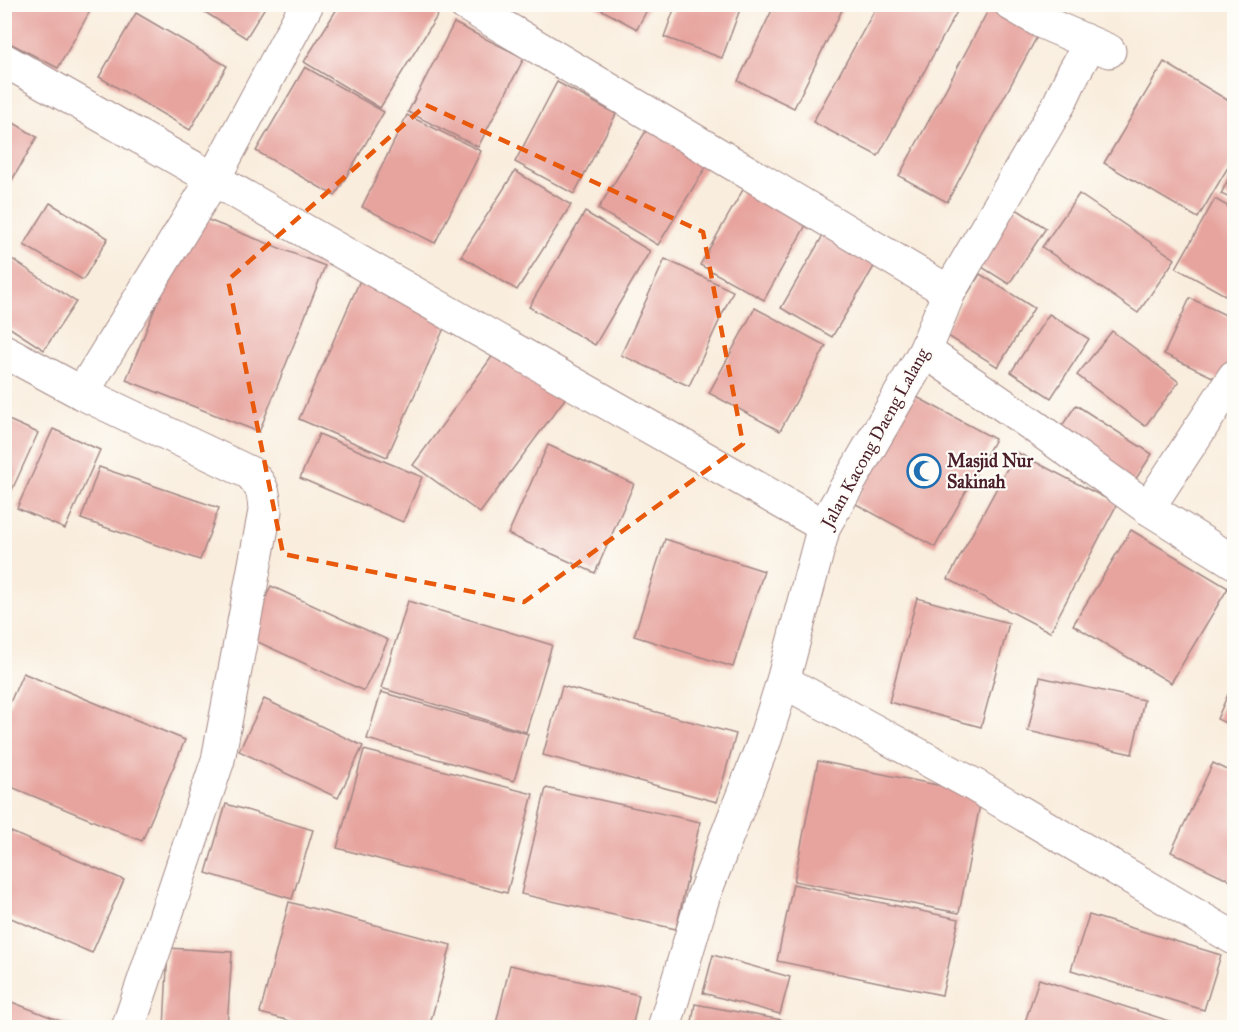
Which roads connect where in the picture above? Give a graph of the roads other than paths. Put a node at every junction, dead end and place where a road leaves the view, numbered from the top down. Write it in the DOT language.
graph roads {
  1 [pos="307,4"];
  2 [pos="465,4"];
  3 [pos="1011,4"];
  4 [pos="4,60"];
  5 [pos="213,178"];
  6 [pos="949,292"];
  7 [pos="4,351"];
  8 [pos="925,351"];
  9 [pos="1234,377"];
  10 [pos="82,393"];
  11 [pos="1148,508"];
  12 [pos="824,526"];
  13 [pos="1234,562"];
  14 [pos="783,681"];
  15 [pos="1234,938"];
  16 [pos="128,1028"];
  17 [pos="664,1028"];
  1 -- 5 [label="street"];
  2 -- 6 [label="street"];
  3 -- 6 [label="street, Jalan Kacong Daeng Lalang"];
  4 -- 5 [label="street"];
  5 -- 10 [label="street"];
  5 -- 12 [label="street"];
  6 -- 8 [label="street, Jalan Kacong Daeng Lalang"];
  7 -- 10 [label="street"];
  8 -- 11 [label="street"];
  8 -- 12 [label="street, Jalan Kacong Daeng Lalang"];
  9 -- 11 [label="street"];
  10 -- 16 [label="street"];
  11 -- 13 [label="street"];
  12 -- 14 [label="street, Jalan Kacong Daeng Lalang"];
  14 -- 15 [label="street"];
  14 -- 17 [label="street, Jalan Kacong Daeng Lalang"];
}
